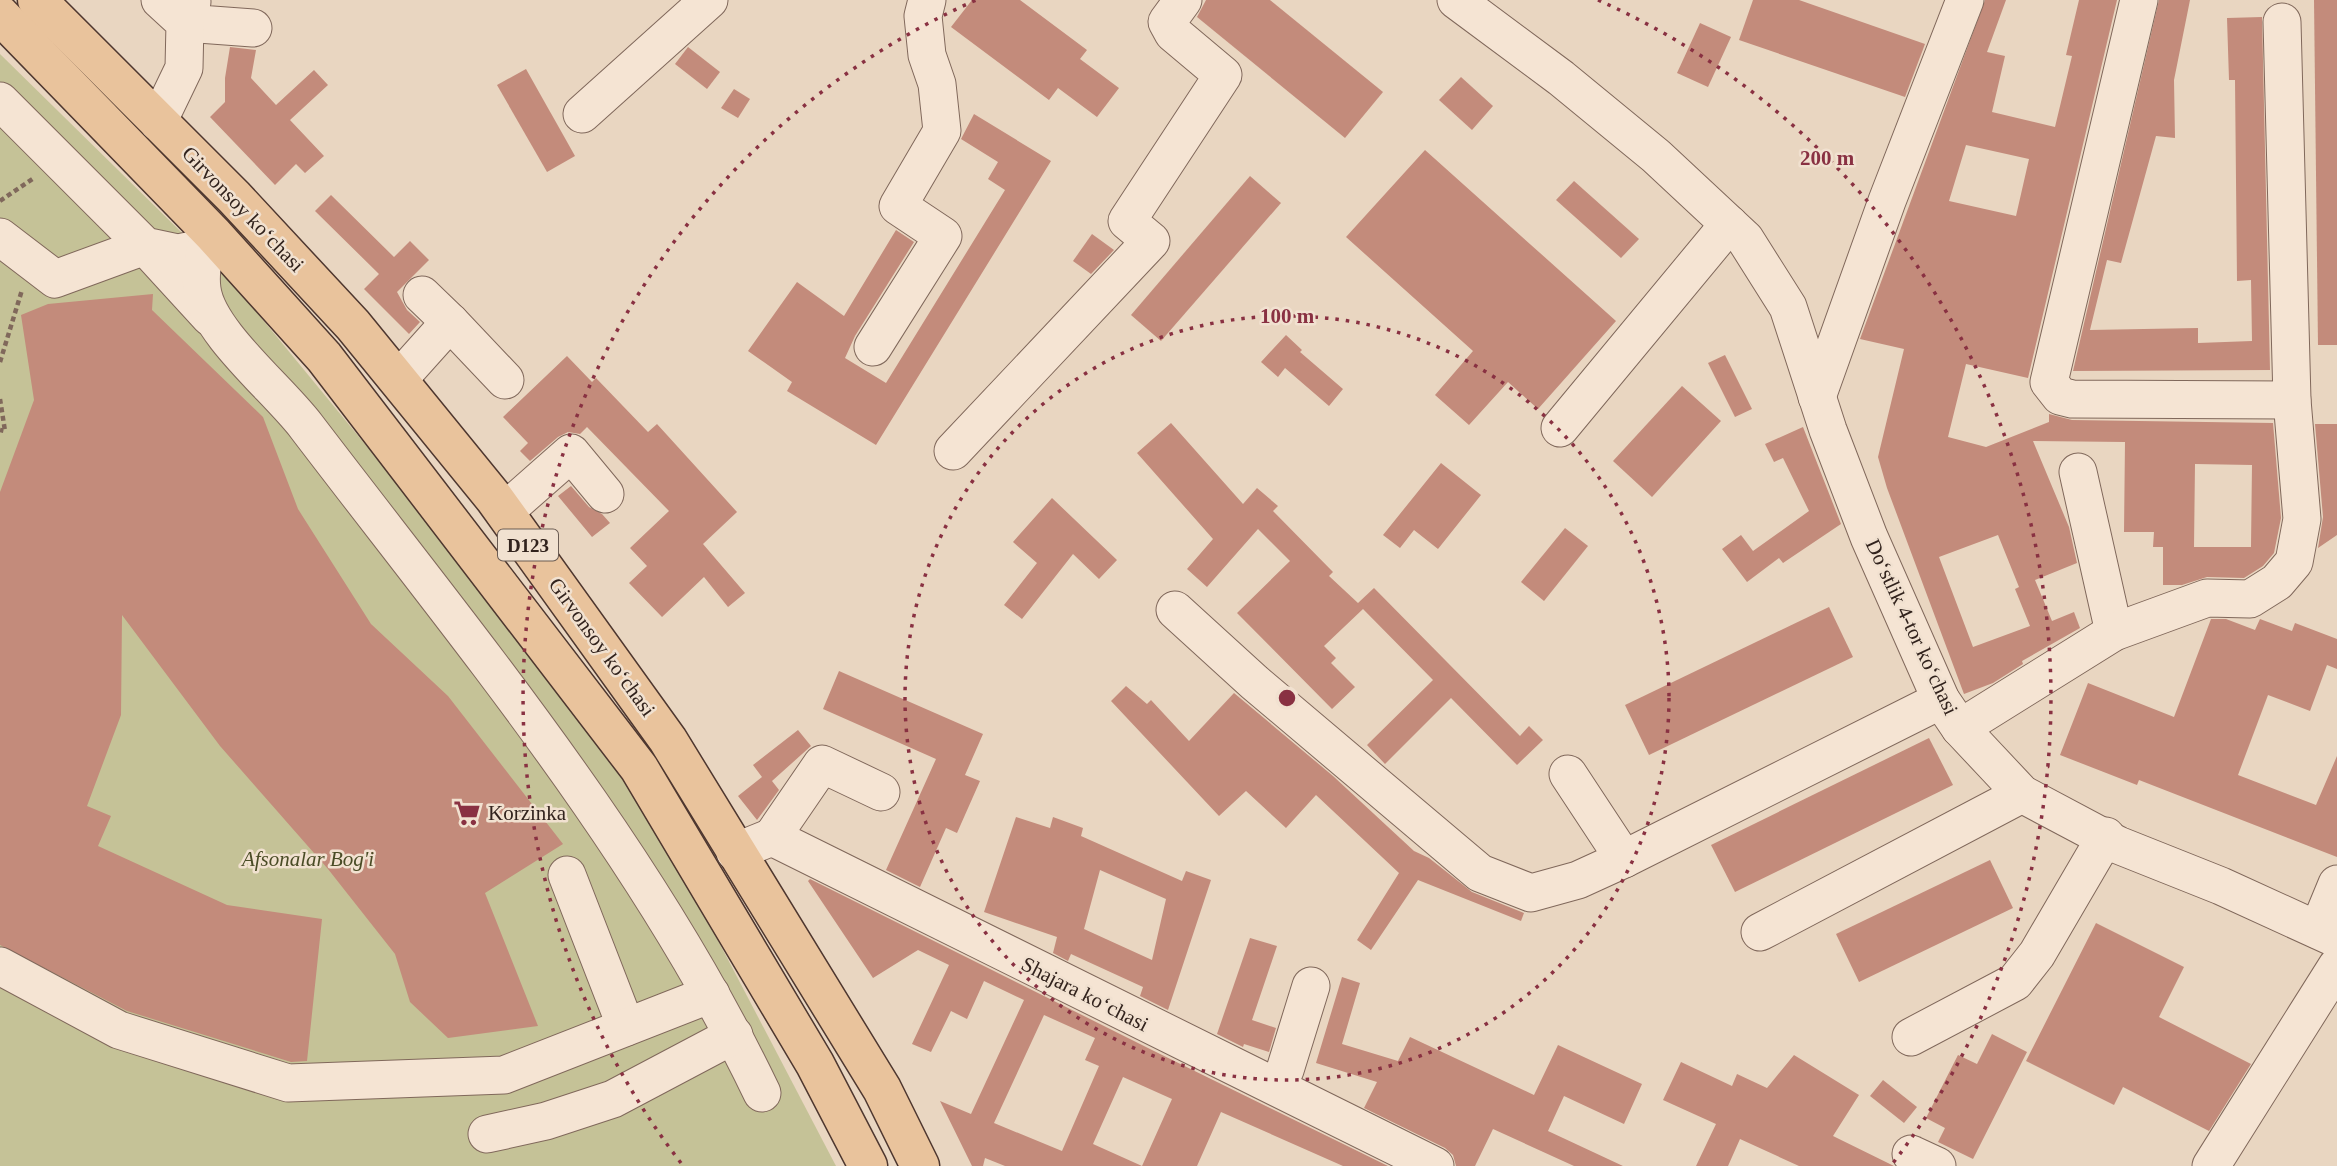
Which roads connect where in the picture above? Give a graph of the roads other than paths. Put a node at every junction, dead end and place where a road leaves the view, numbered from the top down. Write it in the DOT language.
graph roads {
  1 [pos="37,0"];
  2 [pos="709,0"];
  3 [pos="928,0"];
  4 [pos="1183,0"];
  5 [pos="1965,0"];
  6 [pos="2139,0"];
  7 [pos="1458,1"];
  8 [pos="179,8"];
  9 [pos="0,15"];
  10 [pos="2282,22"];
  11 [pos="253,28"];
  12 [pos="0,101"];
  13 [pos="582,114"];
  14 [pos="158,122"];
  15 [pos="131,152"];
  16 [pos="233,197"];
  17 [pos="1730,224"];
  18 [pos="0,237"];
  19 [pos="209,241"];
  20 [pos="145,246"];
  21 [pos="422,295"];
  22 [pos="210,318"];
  23 [pos="450,322"];
  24 [pos="873,347"];
  25 [pos="398,380"];
  26 [pos="505,380"];
  27 [pos="2292,400"];
  28 [pos="1822,413"];
  29 [pos="1560,428"];
  30 [pos="953,451"];
  31 [pos="2078,472"];
  32 [pos="606,494"];
  33 [pos="504,512"];
  34 [pos="1175,610"];
  35 [pos="2114,632"];
  36 [pos="1951,713"];
  37 [pos="1568,774"];
  38 [pos="881,792"];
  39 [pos="2022,794"];
  40 [pos="2106,836"];
  41 [pos="772,837"];
  42 [pos="735,852"];
  43 [pos="1624,859"];
  44 [pos="566,875"];
  45 [pos="2337,884"];
  46 [pos="1760,932"];
  47 [pos="2328,935"];
  48 [pos="0,966"];
  49 [pos="2337,966"];
  50 [pos="1311,986"];
  51 [pos="710,994"];
  52 [pos="626,1027"];
  53 [pos="734,1035"];
  54 [pos="1911,1037"];
  55 [pos="1285,1070"];
  56 [pos="1240,1071"];
  57 [pos="762,1093"];
  58 [pos="1348,1096"];
  59 [pos="487,1134"];
  60 [pos="868,1166"];
  61 [pos="920,1166"];
  62 [pos="1435,1166"];
  63 [pos="2211,1166"];
  1 -- 14 [label="main road, Girvonsoy koʻchasi / D123"];
  2 -- 13 [label="street"];
  3 -- 24 [label="street"];
  4 -- 30 [label="street"];
  5 -- 28 [label="street"];
  6 -- 27 [label="street"];
  7 -- 17 [label="street, Doʻstlik 4-tor koʻchasi"];
  8 -- 11 [label="street"];
  8 -- 14 [label="street"];
  9 -- 15 [label="main road, Girvonsoy koʻchasi / D123"];
  10 -- 27 [label="street"];
  12 -- 20 [label="street"];
  14 -- 15 [label="main road"];
  14 -- 16 [label="main road, Girvonsoy koʻchasi / D123"];
  15 -- 19 [label="main road, Girvonsoy koʻchasi / D123"];
  16 -- 19 [label="main road"];
  16 -- 25 [label="main road, Girvonsoy koʻchasi / D123"];
  17 -- 28 [label="street, Doʻstlik 4-tor koʻchasi"];
  17 -- 29 [label="street"];
  18 -- 20 [label="street"];
  19 -- 20 [label="street"];
  19 -- 22 [label="street"];
  19 -- 60 [label="main road, Girvonsoy koʻchasi / D123"];
  20 -- 22 [label="street"];
  21 -- 23 [label="street"];
  22 -- 51 [label="street"];
  23 -- 25 [label="street"];
  23 -- 26 [label="street"];
  25 -- 33 [label="main road, Girvonsoy koʻchasi / D123"];
  27 -- 35 [label="street"];
  28 -- 36 [label="street, Doʻstlik 4-tor koʻchasi"];
  31 -- 35 [label="street"];
  32 -- 33 [label="street"];
  33 -- 42 [label="main road, Girvonsoy koʻchasi / D123"];
  34 -- 43 [label="street"];
  35 -- 36 [label="street"];
  36 -- 39 [label="street, Doʻstlik 4-tor koʻchasi"];
  36 -- 43 [label="street"];
  37 -- 43 [label="street"];
  38 -- 41 [label="street"];
  39 -- 40 [label="street, Doʻstlik 4-tor koʻchasi"];
  39 -- 46 [label="street"];
  40 -- 47 [label="street, Doʻstlik 4-tor koʻchasi"];
  40 -- 54 [label="street"];
  41 -- 42 [label="street"];
  41 -- 56 [label="street, Shajara koʻchasi"];
  42 -- 61 [label="main road, Girvonsoy koʻchasi / D123"];
  44 -- 52 [label="street"];
  45 -- 47 [label="street"];
  48 -- 52 [label="street"];
  49 -- 63 [label="street"];
  50 -- 55 [label="street"];
  51 -- 52 [label="street"];
  51 -- 53 [label="street"];
  53 -- 57 [label="street"];
  53 -- 59 [label="street"];
  55 -- 56 [label="street"];
  55 -- 58 [label="street"];
  56 -- 62 [label="street, Shajara koʻchasi"];
}
